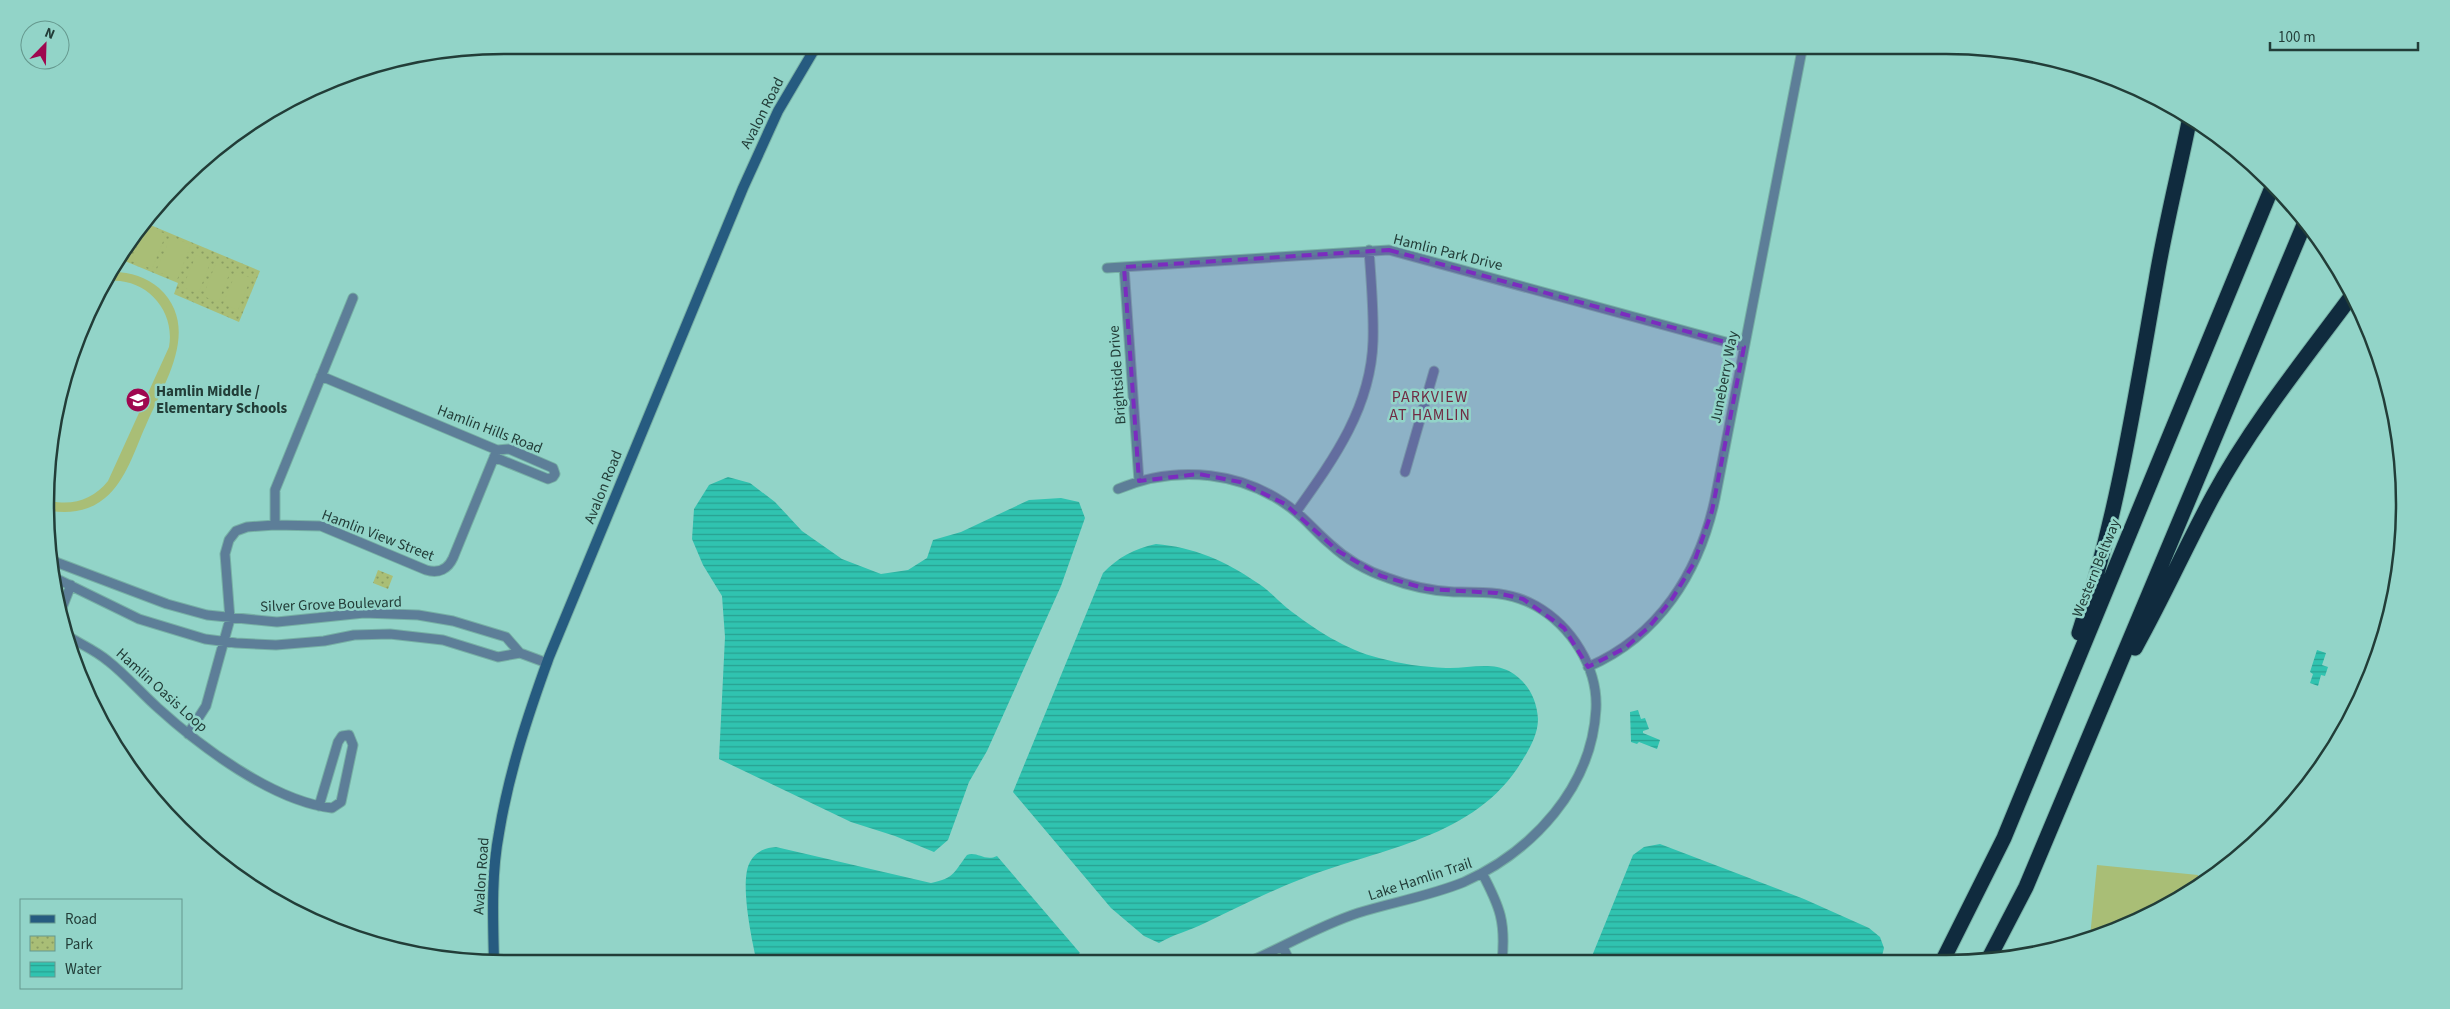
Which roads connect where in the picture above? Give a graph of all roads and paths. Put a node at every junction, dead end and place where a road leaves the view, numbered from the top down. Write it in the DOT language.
graph roads {
  1 [pos="812,54"];
  2 [pos="1801,54"];
  3 [pos="2188,125"];
  4 [pos="2270,192"];
  5 [pos="2302,229"];
  6 [pos="1369,250"];
  7 [pos="1124,267"];
  8 [pos="1107,268"];
  9 [pos="354,298"];
  10 [pos="2348,301"];
  11 [pos="1744,347"];
  12 [pos="1434,371"];
  13 [pos="321,376"];
  14 [pos="496,453"];
  15 [pos="1405,472"];
  16 [pos="1139,481"];
  17 [pos="1118,489"];
  18 [pos="1296,512"];
  19 [pos="275,525"];
  20 [pos="58,563"];
  21 [pos="60,580"];
  22 [pos="71,585"];
  23 [pos="64,602"];
  24 [pos="230,619"];
  25 [pos="75,640"];
  26 [pos="224,642"];
  27 [pos="520,653"];
  28 [pos="547,663"];
  29 [pos="1588,667"];
  30 [pos="2101,711"];
  31 [pos="188,734"];
  32 [pos="2042,744"];
  33 [pos="319,806"];
  34 [pos="1482,873"];
  35 [pos="1283,947"];
  36 [pos="1992,952"];
  37 [pos="494,955"];
  38 [pos="1265,955"];
  39 [pos="1287,955"];
  40 [pos="1502,955"];
  41 [pos="1946,955"];
  1 -- 28 [label="main road, Avalon Road"];
  2 -- 11 [label="street, Juneberry Way"];
  3 -- 32 [label="highway"];
  4 -- 32 [label="highway, Western Beltway"];
  5 -- 30 [label="highway"];
  6 -- 7 [label="street, Hamlin Park Drive"];
  6 -- 11 [label="street, Hamlin Park Drive"];
  6 -- 18 [label="street"];
  7 -- 8 [label="street, Hamlin Park Drive"];
  7 -- 16 [label="street, Brightside Drive"];
  9 -- 13 [label="street"];
  10 -- 30 [label="highway"];
  11 -- 29 [label="street, Juneberry Way"];
  12 -- 15 [label="street"];
  13 -- 14 [label="street, Hamlin Hills Road"];
  13 -- 19 [label="street"];
  14 -- 14 [label="street, Hamlin Hills Road"];
  14 -- 19 [label="street, Hamlin View Street"];
  16 -- 17 [label="street, Lake Hamlin Trail"];
  16 -- 18 [label="street, Lake Hamlin Trail"];
  18 -- 29 [label="street, Lake Hamlin Trail"];
  19 -- 24 [label="street, Hamlin View Street"];
  20 -- 24 [label="street, Silver Grove Boulevard"];
  21 -- 22 [label="street, Silver Grove Boulevard"];
  22 -- 23 [label="street"];
  22 -- 26 [label="street, Silver Grove Boulevard"];
  24 -- 26 [label="street, Hamlin View Street"];
  24 -- 27 [label="street, Silver Grove Boulevard"];
  25 -- 31 [label="street, Hamlin Oasis Loop"];
  26 -- 27 [label="street, Silver Grove Boulevard"];
  26 -- 31 [label="street, Hamlin View Street"];
  27 -- 28 [label="street, Silver Grove Boulevard"];
  28 -- 37 [label="main road, Avalon Road"];
  29 -- 34 [label="street, Lake Hamlin Trail"];
  30 -- 36 [label="highway"];
  31 -- 33 [label="street, Hamlin Oasis Loop"];
  32 -- 41 [label="highway, Western Beltway"];
  33 -- 33 [label="street"];
  34 -- 35 [label="street, Lake Hamlin Trail"];
  34 -- 40 [label="street"];
  35 -- 38 [label="street, Lake Hamlin Trail"];
  35 -- 39 [label="street"];
}
